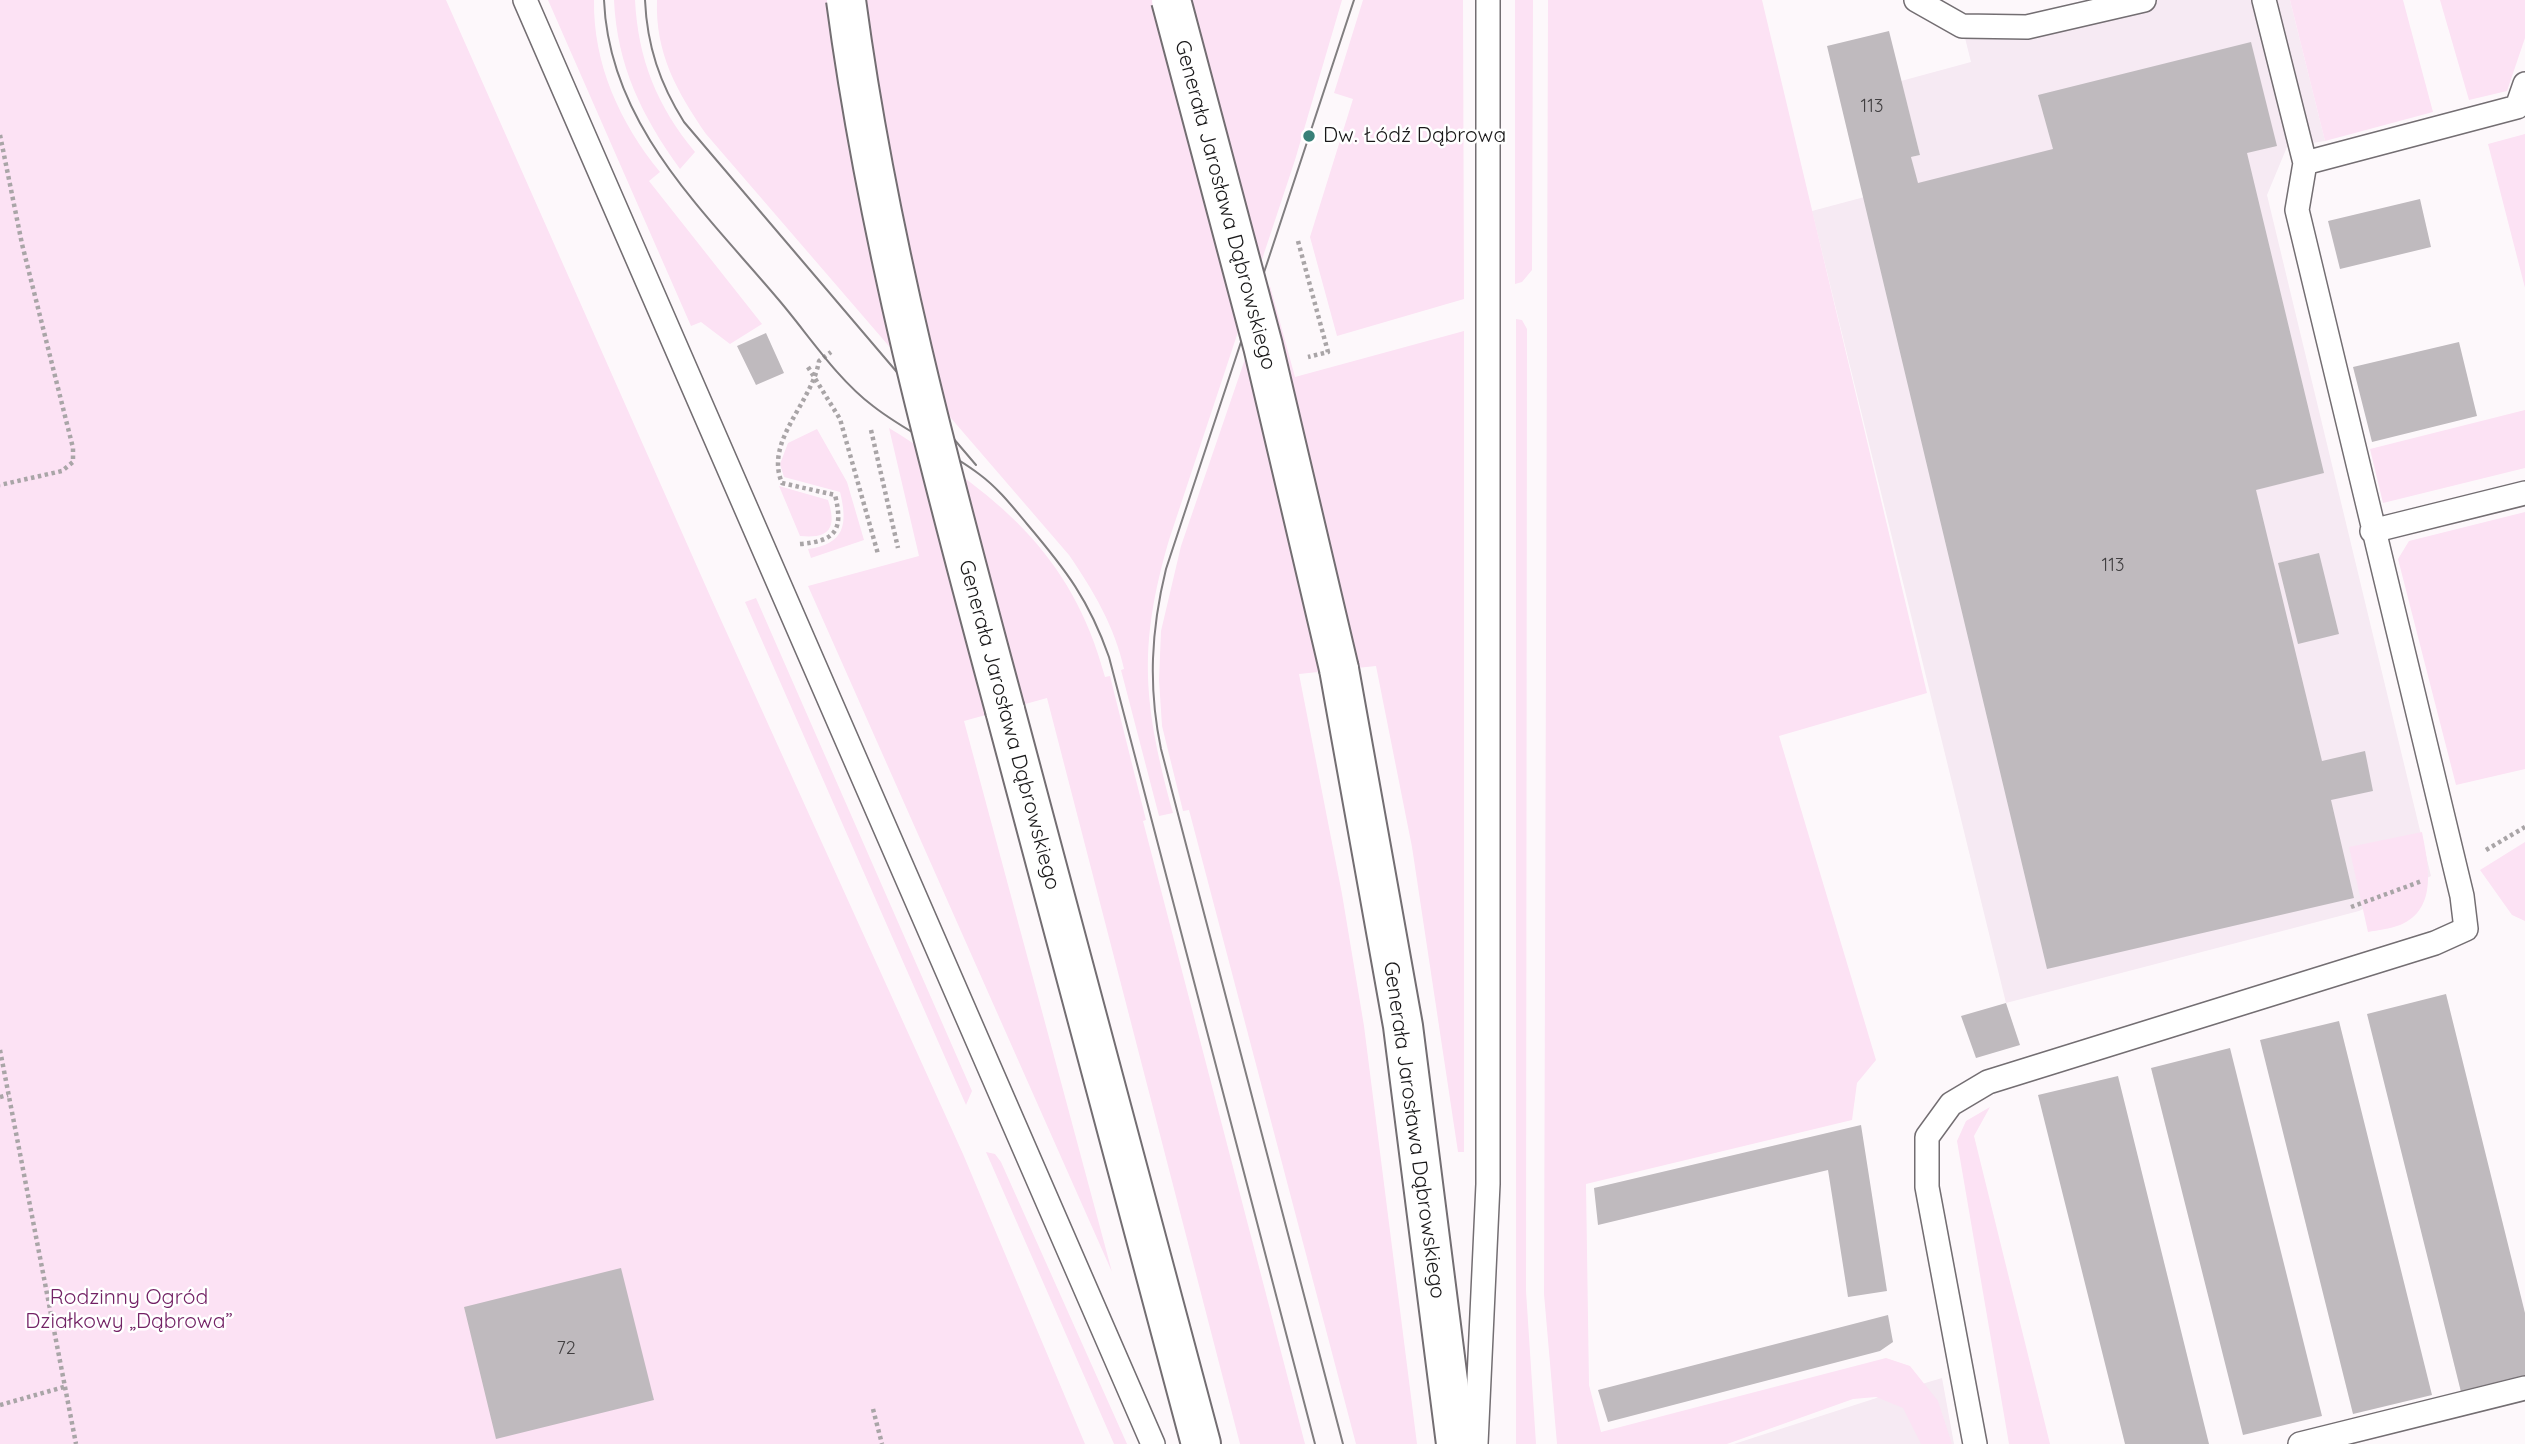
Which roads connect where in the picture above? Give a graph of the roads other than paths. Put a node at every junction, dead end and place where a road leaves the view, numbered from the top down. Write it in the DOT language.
graph roads {
  1 [pos="525,0"];
  2 [pos="846,0"];
  3 [pos="1171,0"];
  4 [pos="1488,0"];
  5 [pos="1916,0"];
  6 [pos="2144,0"];
  7 [pos="2264,0"];
  8 [pos="2525,84"];
  9 [pos="2305,163"];
  10 [pos="2525,493"];
  11 [pos="2372,531"];
  12 [pos="2525,1388"];
  13 [pos="1153,1444"];
  14 [pos="1201,1444"];
  15 [pos="1456,1444"];
  16 [pos="1476,1444"];
  17 [pos="1976,1444"];
  18 [pos="2300,1444"];
  1 -- 13 [label="lane"];
  2 -- 14 [label="main road, Generała Jarosława Dąbrowskiego, bridge"];
  3 -- 15 [label="main road, Generała Jarosława Dąbrowskiego, bridge"];
  4 -- 16 [label="lane"];
  5 -- 6 [label="lane"];
  7 -- 9 [label="lane"];
  8 -- 9 [label="lane"];
  9 -- 11 [label="lane"];
  10 -- 11 [label="lane"];
  11 -- 17 [label="lane"];
  12 -- 18 [label="lane"];
}
